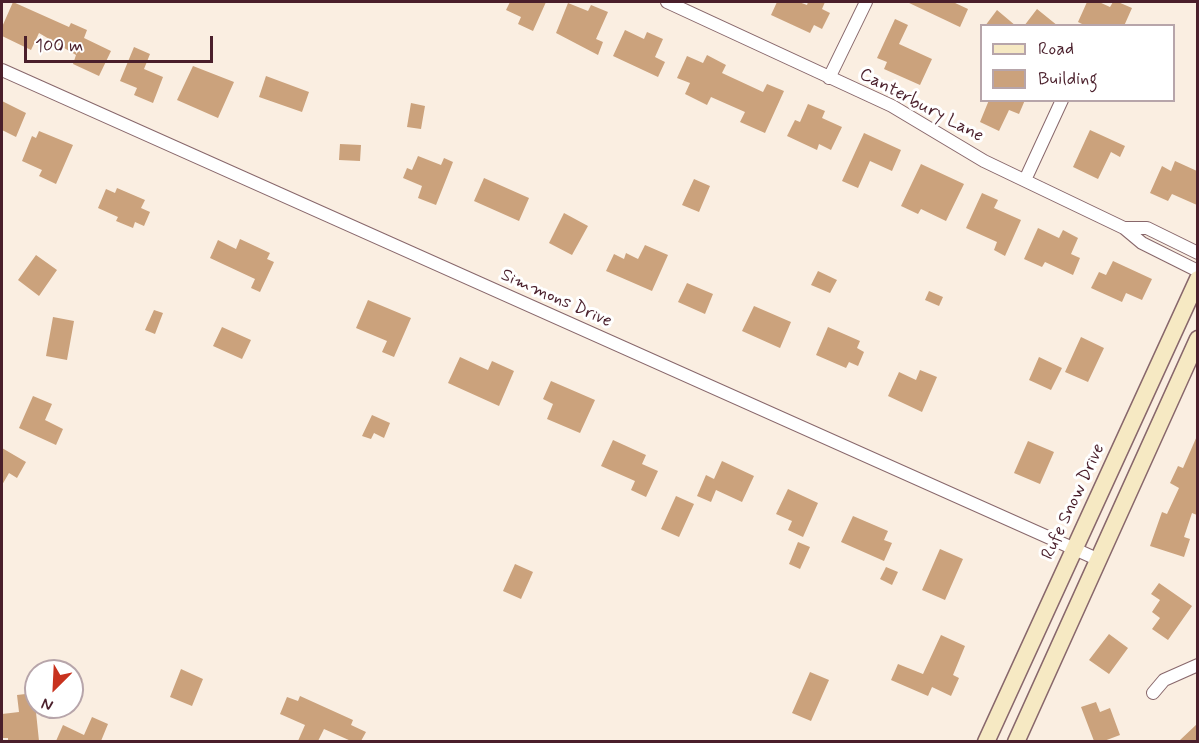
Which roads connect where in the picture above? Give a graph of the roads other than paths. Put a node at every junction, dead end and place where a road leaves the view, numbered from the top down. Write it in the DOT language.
graph roads {
  1 [pos="667,2"];
  2 [pos="866,2"];
  3 [pos="2,70"];
  4 [pos="829,78"];
  5 [pos="1061,102"];
  6 [pos="1025,180"];
  7 [pos="1124,228"];
  8 [pos="1197,253"];
  9 [pos="1197,271"];
  10 [pos="1197,279"];
  11 [pos="1197,339"];
  12 [pos="1074,549"];
  13 [pos="1097,559"];
  14 [pos="1197,665"];
  15 [pos="1153,693"];
  16 [pos="986,741"];
  17 [pos="1016,741"];
  1 -- 4 [label="street, Canterbury Lane"];
  2 -- 4 [label="street"];
  3 -- 12 [label="street, Simmons Drive"];
  4 -- 6 [label="street, Canterbury Lane"];
  5 -- 6 [label="street"];
  6 -- 7 [label="street, Canterbury Lane"];
  7 -- 8 [label="street, Canterbury Lane"];
  7 -- 9 [label="street, Canterbury Lane"];
  10 -- 12 [label="main road, Rufe Snow Drive"];
  11 -- 13 [label="main road"];
  12 -- 13 [label="street, Simmons Drive"];
  12 -- 16 [label="main road, Rufe Snow Drive"];
  13 -- 17 [label="main road"];
  14 -- 15 [label="street"];
}
